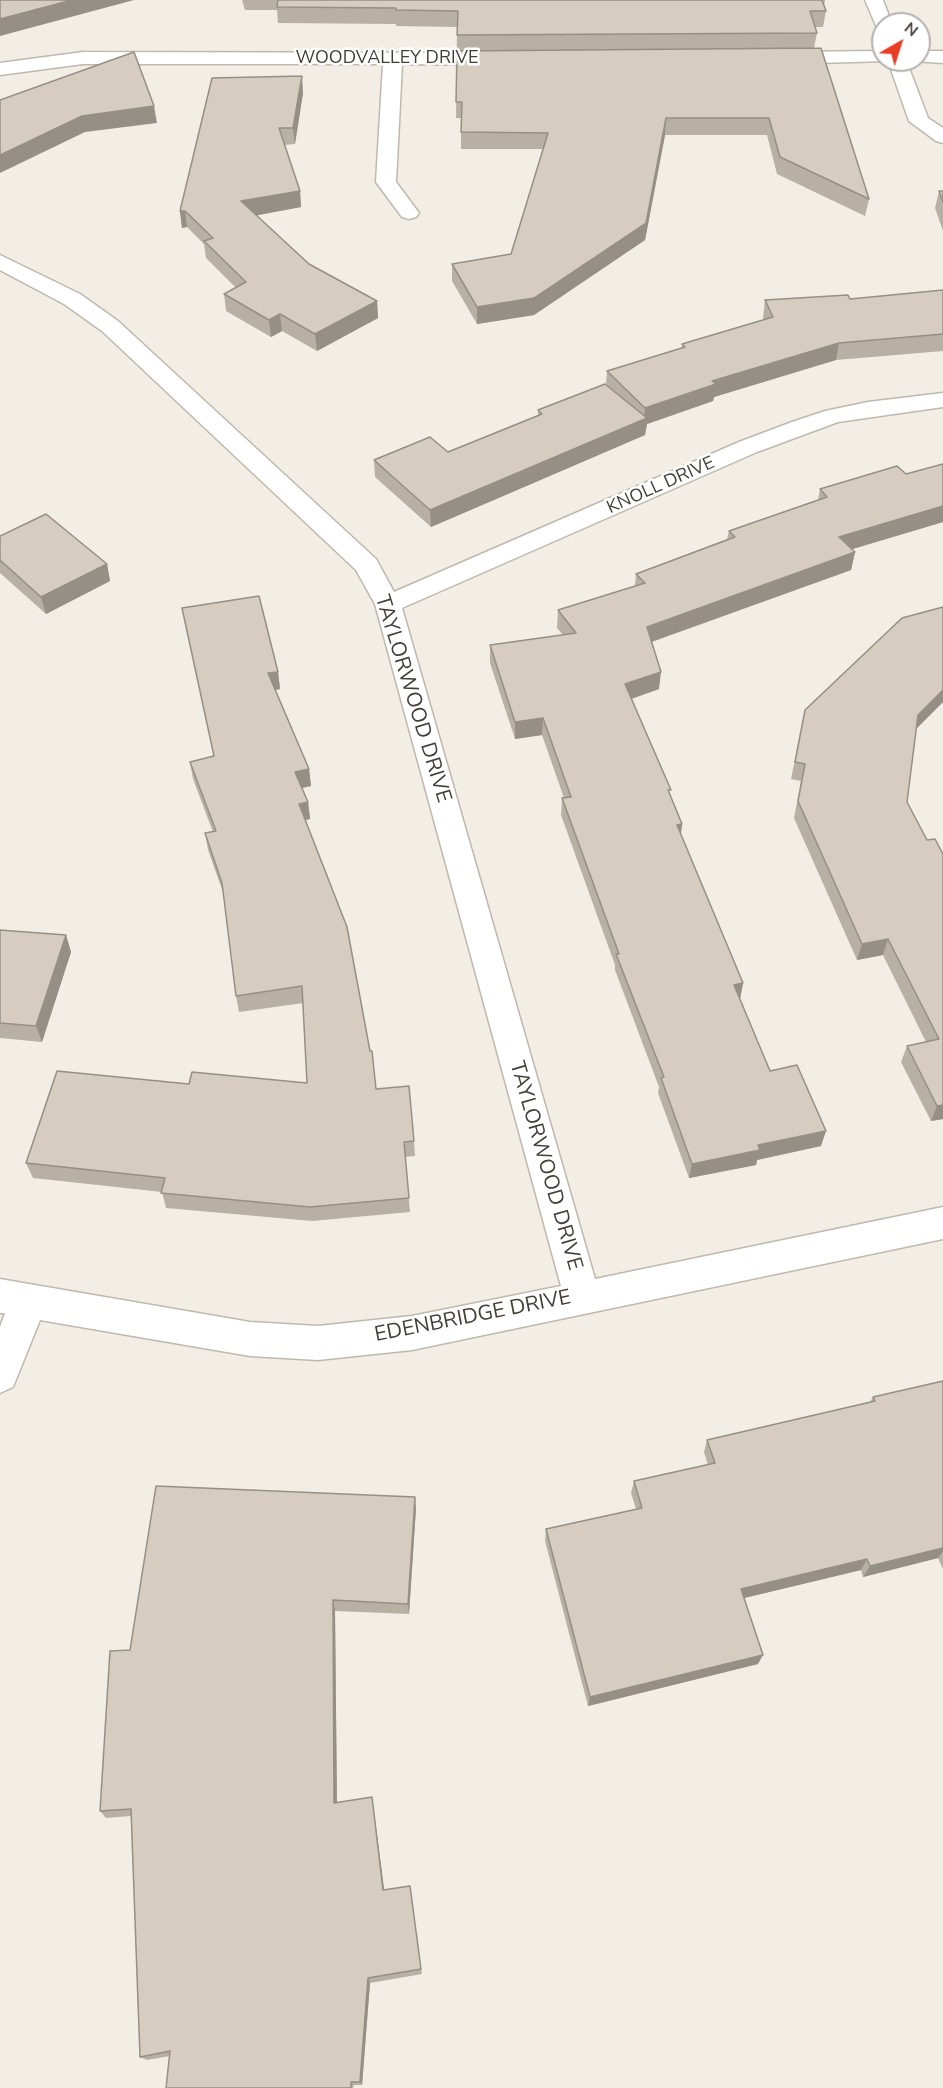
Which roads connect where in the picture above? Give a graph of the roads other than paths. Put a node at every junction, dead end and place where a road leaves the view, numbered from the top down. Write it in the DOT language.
graph roads {
  1 [pos="871,57"];
  2 [pos="764,58"];
  3 [pos="525,59"];
  4 [pos="393,60"];
  5 [pos="0,69"];
  6 [pos="902,72"];
  7 [pos="943,136"];
  8 [pos="409,213"];
  9 [pos="0,261"];
  10 [pos="943,400"];
  11 [pos="388,604"];
  12 [pos="943,1223"];
  13 [pos="582,1296"];
  14 [pos="14,1299"];
  15 [pos="0,1375"];
  1 -- 2 [label="street"];
  3 -- 4 [label="street, WOODVALLEY DRIVE"];
  4 -- 5 [label="street, WOODVALLEY DRIVE"];
  4 -- 8 [label="street"];
  6 -- 7 [label="street"];
  9 -- 11 [label="street, TAYLORWOOD DRIVE"];
  10 -- 11 [label="street, KNOLL DRIVE"];
  11 -- 13 [label="street, TAYLORWOOD DRIVE"];
  12 -- 13 [label="street, EDENBRIDGE DRIVE"];
  13 -- 14 [label="street, EDENBRIDGE DRIVE"];
  14 -- 15 [label="street"];
}
